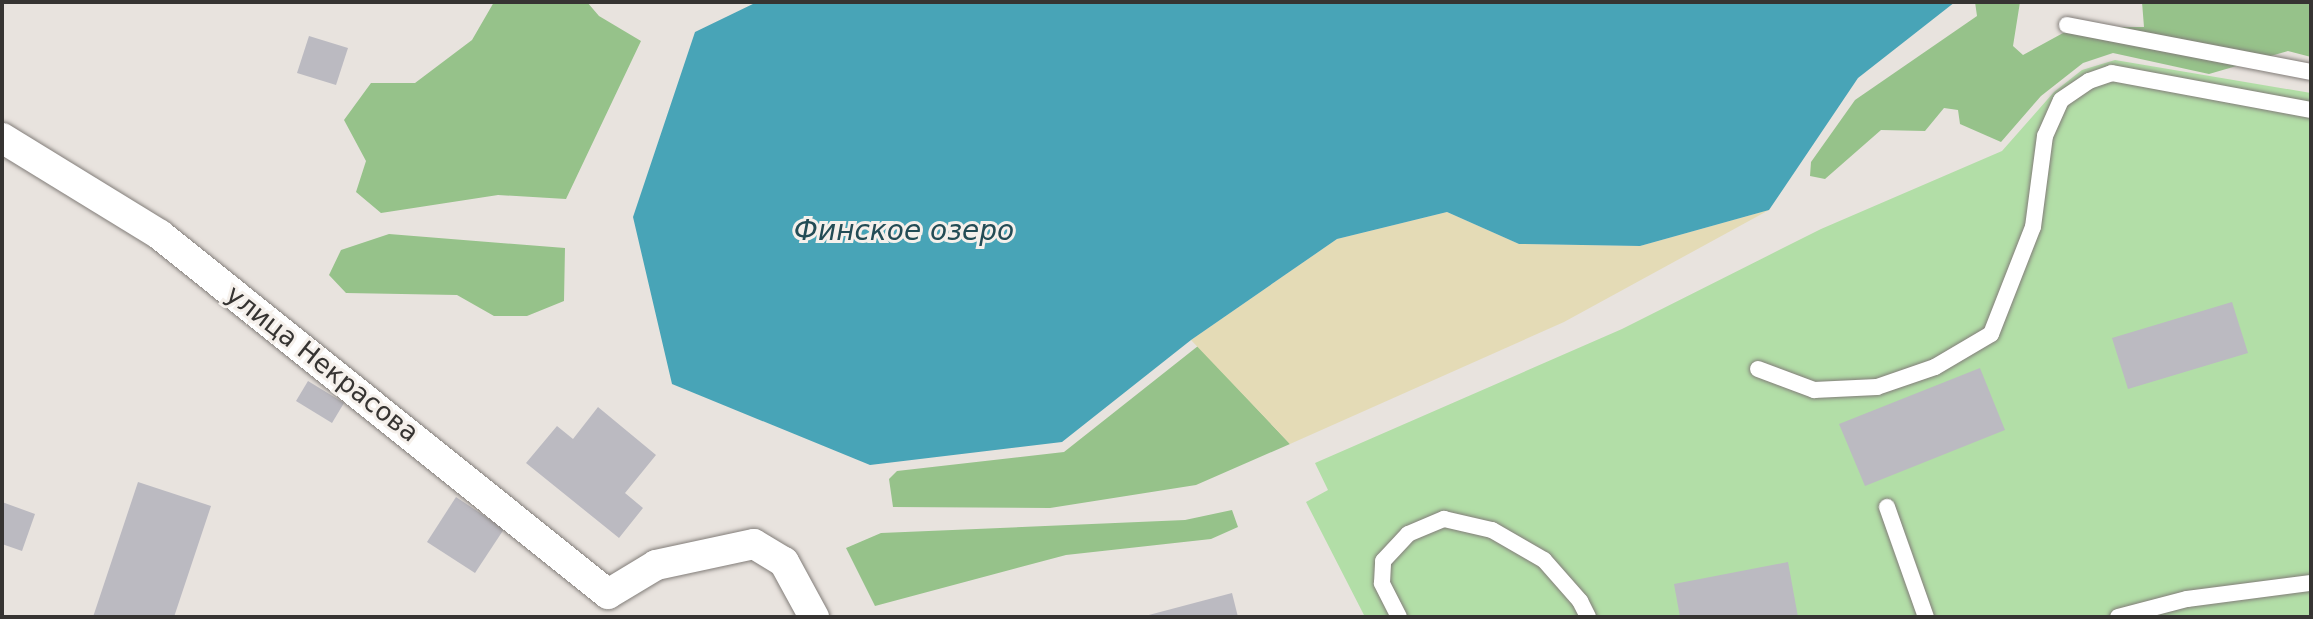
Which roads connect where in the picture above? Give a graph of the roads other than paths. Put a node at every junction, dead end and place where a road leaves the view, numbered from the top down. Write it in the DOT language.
graph roads {
  1 [pos="2067,25"];
  2 [pos="2311,72"];
  3 [pos="2311,110"];
  4 [pos="2,138"];
  5 [pos="1758,369"];
  6 [pos="1887,507"];
  7 [pos="2311,583"];
  8 [pos="603,606"];
  9 [pos="814,617"];
  10 [pos="1399,617"];
  11 [pos="1588,617"];
  12 [pos="1926,617"];
  13 [pos="2118,617"];
  1 -- 2 [label="lane"];
  3 -- 5 [label="lane"];
  4 -- 8 [label="street, улица Некрасова"];
  6 -- 12 [label="lane"];
  7 -- 13 [label="lane"];
  8 -- 9 [label="street"];
  10 -- 11 [label="lane"];
}
